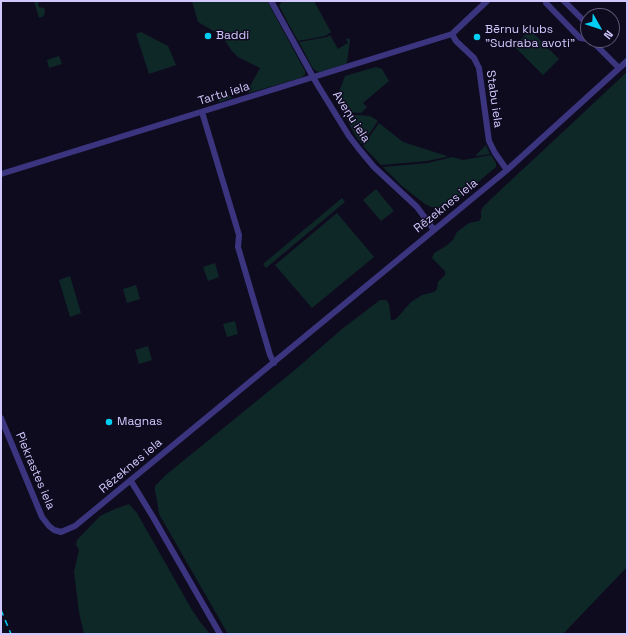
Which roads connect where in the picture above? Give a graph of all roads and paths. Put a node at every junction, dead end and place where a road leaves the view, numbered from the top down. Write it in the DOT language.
graph roads {
  1 [pos="271,1"];
  2 [pos="486,1"];
  3 [pos="546,1"];
  4 [pos="564,1"];
  5 [pos="580,17"];
  6 [pos="452,34"];
  7 [pos="580,38"];
  8 [pos="599,48"];
  9 [pos="627,60"];
  10 [pos="619,68"];
  11 [pos="314,78"];
  12 [pos="202,112"];
  13 [pos="507,170"];
  14 [pos="1,174"];
  15 [pos="434,230"];
  16 [pos="274,363"];
  17 [pos="1,418"];
  18 [pos="130,481"];
  19 [pos="54,530"];
  20 [pos="220,634"];
  1 -- 11 [label="street, Aveņu iela"];
  2 -- 6 [label="street"];
  3 -- 7 [label="street"];
  4 -- 5 [label="street"];
  6 -- 11 [label="street, Tartu iela"];
  6 -- 13 [label="street, Stabu iela"];
  8 -- 10 [label="street"];
  9 -- 10 [label="street, Rēzeknes iela"];
  10 -- 13 [label="street, Rēzeknes iela"];
  11 -- 12 [label="street, Tartu iela"];
  11 -- 15 [label="street, Aveņu iela"];
  12 -- 14 [label="street, Tartu iela"];
  12 -- 16 [label="street"];
  13 -- 15 [label="street, Rēzeknes iela"];
  15 -- 16 [label="street, Rēzeknes iela"];
  16 -- 18 [label="street, Rēzeknes iela"];
  17 -- 19 [label="street, Piekrastes iela"];
  18 -- 19 [label="street, Rēzeknes iela"];
  18 -- 20 [label="street"];
}
